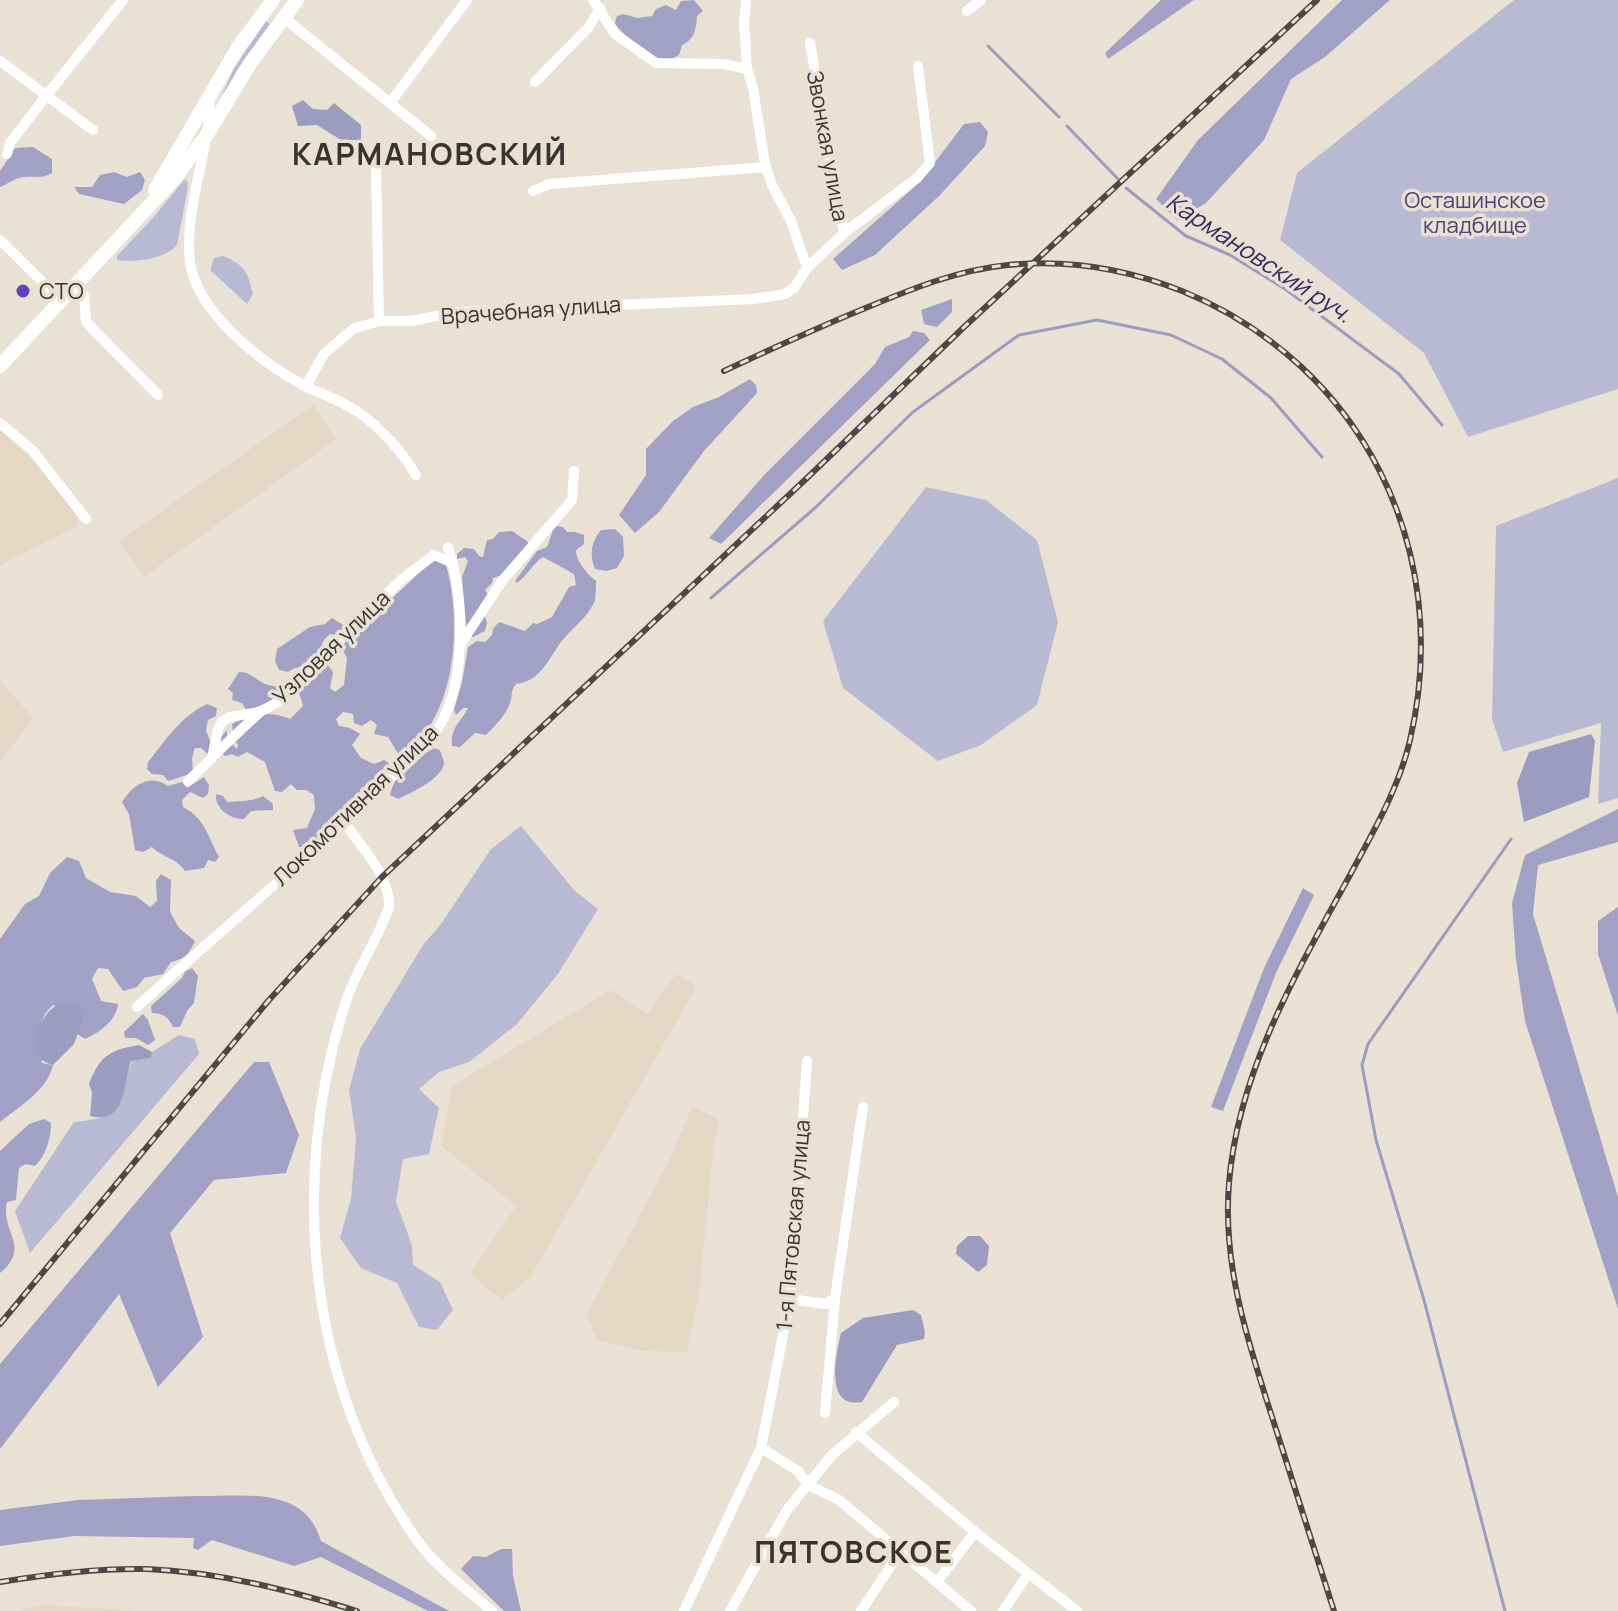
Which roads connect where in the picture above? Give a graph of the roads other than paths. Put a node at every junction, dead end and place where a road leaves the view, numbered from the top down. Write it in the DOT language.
graph roads {
  1 [pos="123,0"];
  2 [pos="297,0"];
  3 [pos="467,0"];
  4 [pos="746,0"];
  5 [pos="981,0"];
  6 [pos="268,2"];
  7 [pos="597,3"];
  8 [pos="967,11"];
  9 [pos="283,17"];
  10 [pos="810,43"];
  11 [pos="0,61"];
  12 [pos="918,66"];
  13 [pos="747,69"];
  14 [pos="535,82"];
  15 [pos="210,95"];
  16 [pos="46,96"];
  17 [pos="390,103"];
  18 [pos="93,130"];
  19 [pos="208,133"];
  20 [pos="431,136"];
  21 [pos="7,154"];
  22 [pos="376,166"];
  23 [pos="766,167"];
  24 [pos="533,191"];
  25 [pos="136,220"];
  26 [pos="844,233"];
  27 [pos="0,240"];
  28 [pos="807,268"];
  29 [pos="76,284"];
  30 [pos="61,300"];
  31 [pos="379,321"];
  32 [pos="0,366"];
  33 [pos="306,386"];
  34 [pos="158,395"];
  35 [pos="0,423"];
  36 [pos="574,471"];
  37 [pos="416,475"];
  38 [pos="86,519"];
  39 [pos="448,547"];
  40 [pos="453,563"];
  41 [pos="459,646"];
  42 [pos="260,712"];
  43 [pos="212,758"];
  44 [pos="188,781"];
  45 [pos="344,822"];
  46 [pos="137,1007"];
  47 [pos="807,1061"];
  48 [pos="863,1107"];
  49 [pos="835,1298"];
  50 [pos="790,1299"];
  51 [pos="894,1402"];
  52 [pos="825,1413"];
  53 [pos="856,1432"];
  54 [pos="761,1448"];
  55 [pos="808,1485"];
  56 [pos="975,1532"];
  57 [pos="900,1552"];
  58 [pos="1028,1574"];
  59 [pos="937,1582"];
  60 [pos="492,1611"];
  61 [pos="684,1611"];
  62 [pos="730,1611"];
  63 [pos="861,1611"];
  64 [pos="971,1611"];
  65 [pos="1003,1611"];
  66 [pos="1077,1611"];
  1 -- 16 [label="street"];
  2 -- 9 [label="main road"];
  3 -- 17 [label="street"];
  4 -- 13 [label="street"];
  5 -- 8 [label="street"];
  6 -- 9 [label="main road"];
  6 -- 15 [label="main road"];
  7 -- 13 [label="street"];
  7 -- 14 [label="street"];
  9 -- 17 [label="street"];
  9 -- 19 [label="main road"];
  10 -- 26 [label="street, Звонкая улица"];
  11 -- 16 [label="street"];
  12 -- 26 [label="street, Звонкая улица"];
  13 -- 23 [label="street"];
  15 -- 19 [label="street"];
  15 -- 25 [label="main road"];
  16 -- 18 [label="street"];
  16 -- 21 [label="street"];
  17 -- 20 [label="street"];
  19 -- 25 [label="main road"];
  19 -- 33 [label="street"];
  22 -- 31 [label="street"];
  23 -- 24 [label="street"];
  23 -- 28 [label="street"];
  25 -- 29 [label="main road"];
  26 -- 28 [label="street"];
  27 -- 30 [label="street"];
  28 -- 31 [label="street, Врачебная улица"];
  29 -- 30 [label="main road"];
  29 -- 34 [label="street"];
  30 -- 32 [label="main road"];
  31 -- 33 [label="street, Врачебная улица"];
  33 -- 37 [label="street"];
  35 -- 38 [label="street"];
  36 -- 41 [label="street"];
  39 -- 40 [label="street, Локомотивная улица"];
  40 -- 41 [label="street, Локомотивная улица"];
  40 -- 42 [label="street, Узловая улица"];
  41 -- 45 [label="street, Локомотивная улица"];
  42 -- 43 [label="street"];
  42 -- 43 [label="street, Узловая улица"];
  43 -- 44 [label="street, Узловая улица"];
  45 -- 46 [label="street, Локомотивная улица"];
  45 -- 60 [label="street"];
  47 -- 50 [label="street, 1-я Пятовская улица"];
  48 -- 49 [label="street"];
  49 -- 50 [label="street"];
  49 -- 52 [label="street"];
  50 -- 54 [label="street, 1-я Пятовская улица"];
  51 -- 53 [label="street"];
  53 -- 55 [label="street"];
  53 -- 56 [label="street"];
  54 -- 55 [label="street"];
  54 -- 61 [label="street, 1-я Пятовская улица"];
  55 -- 57 [label="street"];
  55 -- 62 [label="street"];
  56 -- 58 [label="street"];
  56 -- 59 [label="street"];
  57 -- 59 [label="street"];
  57 -- 63 [label="street"];
  58 -- 65 [label="street"];
  58 -- 66 [label="street"];
  59 -- 64 [label="street"];
}
